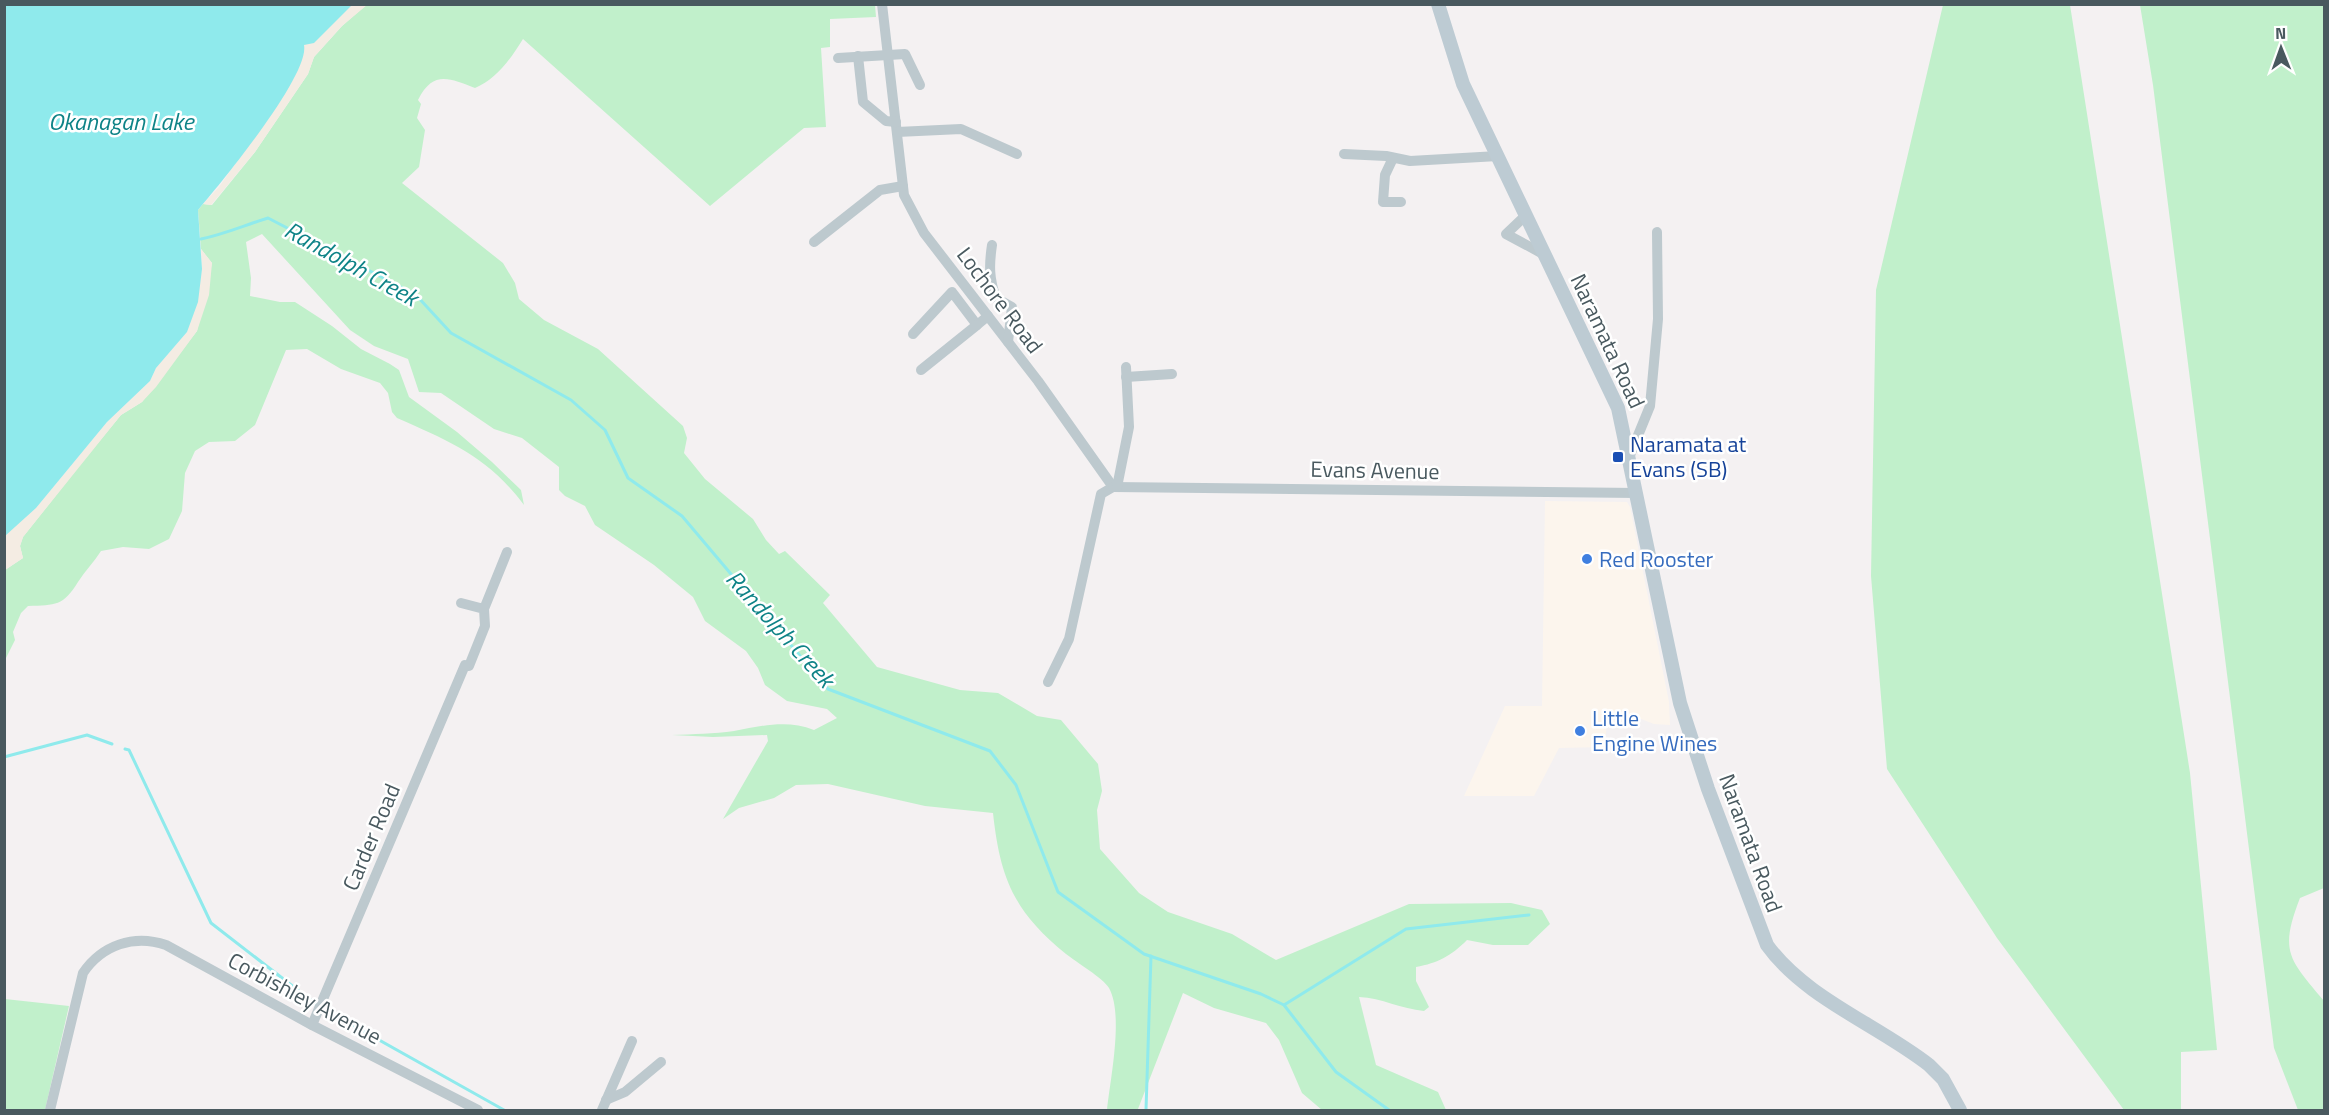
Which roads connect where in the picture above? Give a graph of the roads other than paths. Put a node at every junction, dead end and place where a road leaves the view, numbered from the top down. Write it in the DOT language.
graph roads {
  1 [pos="882,4"];
  2 [pos="1438,4"];
  3 [pos="888,54"];
  4 [pos="858,56"];
  5 [pos="838,58"];
  6 [pos="920,84"];
  7 [pos="897,127"];
  8 [pos="1017,154"];
  9 [pos="1344,154"];
  10 [pos="1498,156"];
  11 [pos="1393,158"];
  12 [pos="903,186"];
  13 [pos="1401,202"];
  14 [pos="1526,215"];
  15 [pos="1657,232"];
  16 [pos="814,242"];
  17 [pos="992,245"];
  18 [pos="1545,255"];
  19 [pos="988,316"];
  20 [pos="977,325"];
  21 [pos="913,334"];
  22 [pos="1008,342"];
  23 [pos="921,370"];
  24 [pos="1172,374"];
  25 [pos="1630,455"];
  26 [pos="1115,487"];
  27 [pos="1637,493"];
  28 [pos="507,552"];
  29 [pos="461,603"];
  30 [pos="484,609"];
  31 [pos="1048,682"];
  32 [pos="312,1025"];
  33 [pos="632,1041"];
  34 [pos="661,1062"];
  35 [pos="604,1105"];
  36 [pos="50,1110"];
  37 [pos="478,1110"];
  38 [pos="1959,1110"];
  1 -- 3 [label="street, Lochore Road"];
  2 -- 10 [label="main road, Naramata Road"];
  3 -- 4 [label="street"];
  3 -- 6 [label="street"];
  3 -- 7 [label="street, Lochore Road"];
  4 -- 5 [label="street"];
  4 -- 7 [label="street"];
  7 -- 8 [label="street"];
  7 -- 12 [label="street, Lochore Road"];
  9 -- 11 [label="street"];
  10 -- 11 [label="street"];
  10 -- 14 [label="main road, Naramata Road"];
  11 -- 13 [label="street"];
  12 -- 16 [label="street"];
  12 -- 19 [label="street, Lochore Road"];
  14 -- 18 [label="main road, Naramata Road"];
  14 -- 18 [label="street"];
  15 -- 25 [label="street"];
  17 -- 22 [label="street"];
  18 -- 25 [label="main road, Naramata Road"];
  19 -- 20 [label="street"];
  19 -- 22 [label="street, Lochore Road"];
  20 -- 21 [label="street"];
  20 -- 23 [label="street"];
  22 -- 26 [label="street, Lochore Road"];
  24 -- 26 [label="street"];
  25 -- 27 [label="main road, Naramata Road"];
  26 -- 27 [label="street, Evans Avenue"];
  26 -- 31 [label="street"];
  27 -- 38 [label="main road, Naramata Road"];
  28 -- 30 [label="street, Carder Road"];
  29 -- 30 [label="street"];
  30 -- 32 [label="street, Carder Road"];
  32 -- 36 [label="street, Corbishley Avenue"];
  32 -- 37 [label="street, Corbishley Avenue"];
  33 -- 35 [label="street"];
  34 -- 35 [label="street"];
}
